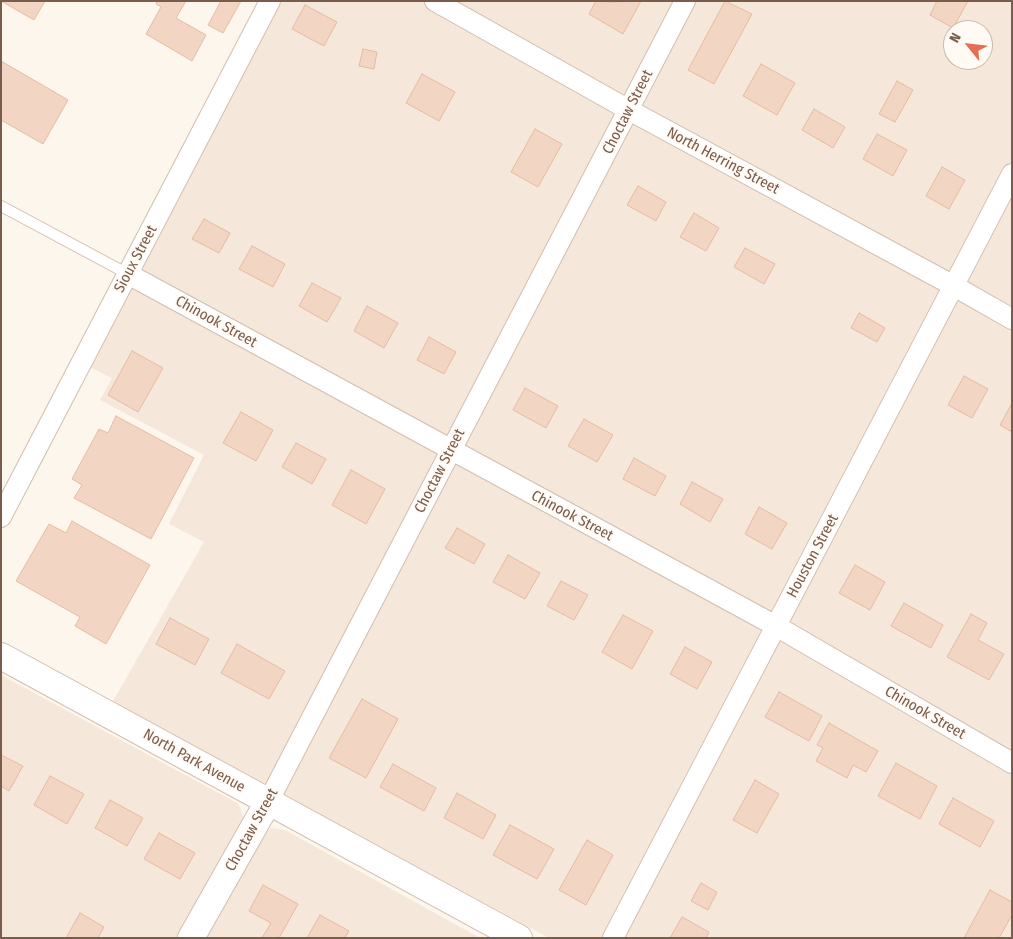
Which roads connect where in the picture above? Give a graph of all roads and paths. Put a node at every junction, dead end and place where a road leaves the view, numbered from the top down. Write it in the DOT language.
graph roads {
  1 [pos="270,1"];
  2 [pos="435,1"];
  3 [pos="685,1"];
  4 [pos="629,110"];
  5 [pos="1012,174"];
  6 [pos="1,206"];
  7 [pos="128,274"];
  8 [pos="954,286"];
  9 [pos="1012,319"];
  10 [pos="451,450"];
  11 [pos="1,517"];
  12 [pos="776,626"];
  13 [pos="1,656"];
  14 [pos="1012,763"];
  15 [pos="268,802"];
  16 [pos="191,938"];
  17 [pos="519,938"];
  18 [pos="613,938"];
  1 -- 7 [label="street, Sioux Street"];
  2 -- 4 [label="street, North Herring Street"];
  3 -- 4 [label="street, Choctaw Street"];
  4 -- 8 [label="street, North Herring Street"];
  4 -- 10 [label="street, Choctaw Street"];
  5 -- 8 [label="street, Houston Street"];
  6 -- 7 [label="lane"];
  7 -- 10 [label="street, Chinook Street"];
  7 -- 11 [label="street, Sioux Street"];
  8 -- 9 [label="street, North Herring Street"];
  8 -- 12 [label="street, Houston Street"];
  10 -- 12 [label="street, Chinook Street"];
  10 -- 15 [label="street, Choctaw Street"];
  12 -- 14 [label="street, Chinook Street"];
  12 -- 18 [label="street, Houston Street"];
  13 -- 15 [label="street, North Park Avenue"];
  15 -- 16 [label="street, Choctaw Street"];
  15 -- 17 [label="street, North Park Avenue"];
}
